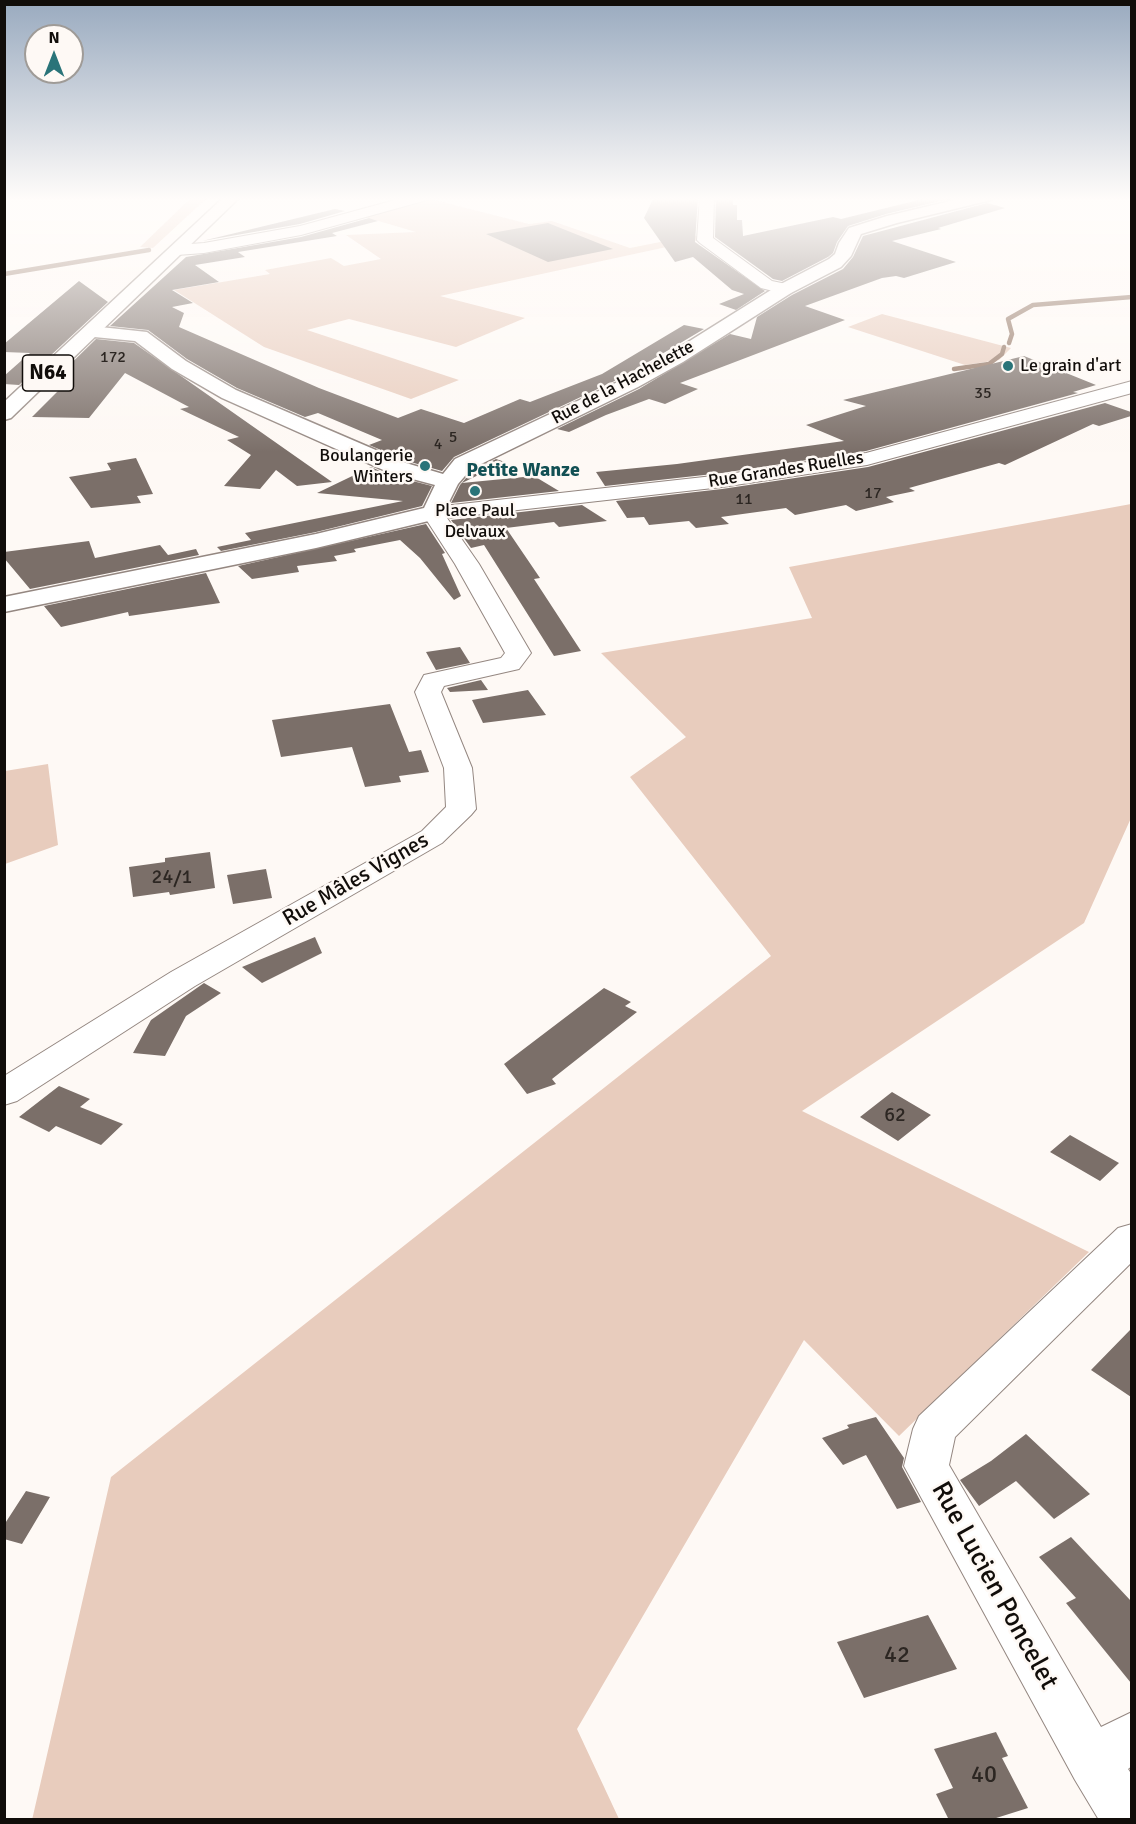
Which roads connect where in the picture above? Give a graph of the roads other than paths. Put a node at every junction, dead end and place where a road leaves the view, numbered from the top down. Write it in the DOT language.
graph roads {
  1 [pos="143,282"];
  2 [pos="763,282"];
  3 [pos="798,282"];
  4 [pos="785,289"];
  5 [pos="91,332"];
  6 [pos="1131,387"];
  7 [pos="4,414"];
  8 [pos="448,482"];
  9 [pos="433,513"];
  10 [pos="4,605"];
  11 [pos="4,1093"];
  12 [pos="1131,1238"];
  13 [pos="1112,1749"];
  14 [pos="1130,1820"];
  1 -- 5 [label="street, N64"];
  2 -- 4 [label="street"];
  3 -- 4 [label="street, Rue de la Hachelette"];
  4 -- 8 [label="street, Rue de la Hachelette"];
  5 -- 7 [label="street, N64"];
  5 -- 8 [label="street"];
  6 -- 9 [label="street, Rue Grandes Ruelles"];
  8 -- 9 [label="street, Rue de la Hachelette"];
  9 -- 10 [label="street"];
  9 -- 11 [label="street, Rue Mâles Vignes"];
  12 -- 13 [label="street, Rue Lucien Poncelet"];
  13 -- 14 [label="street, Rue Lucien Poncelet"];
}
